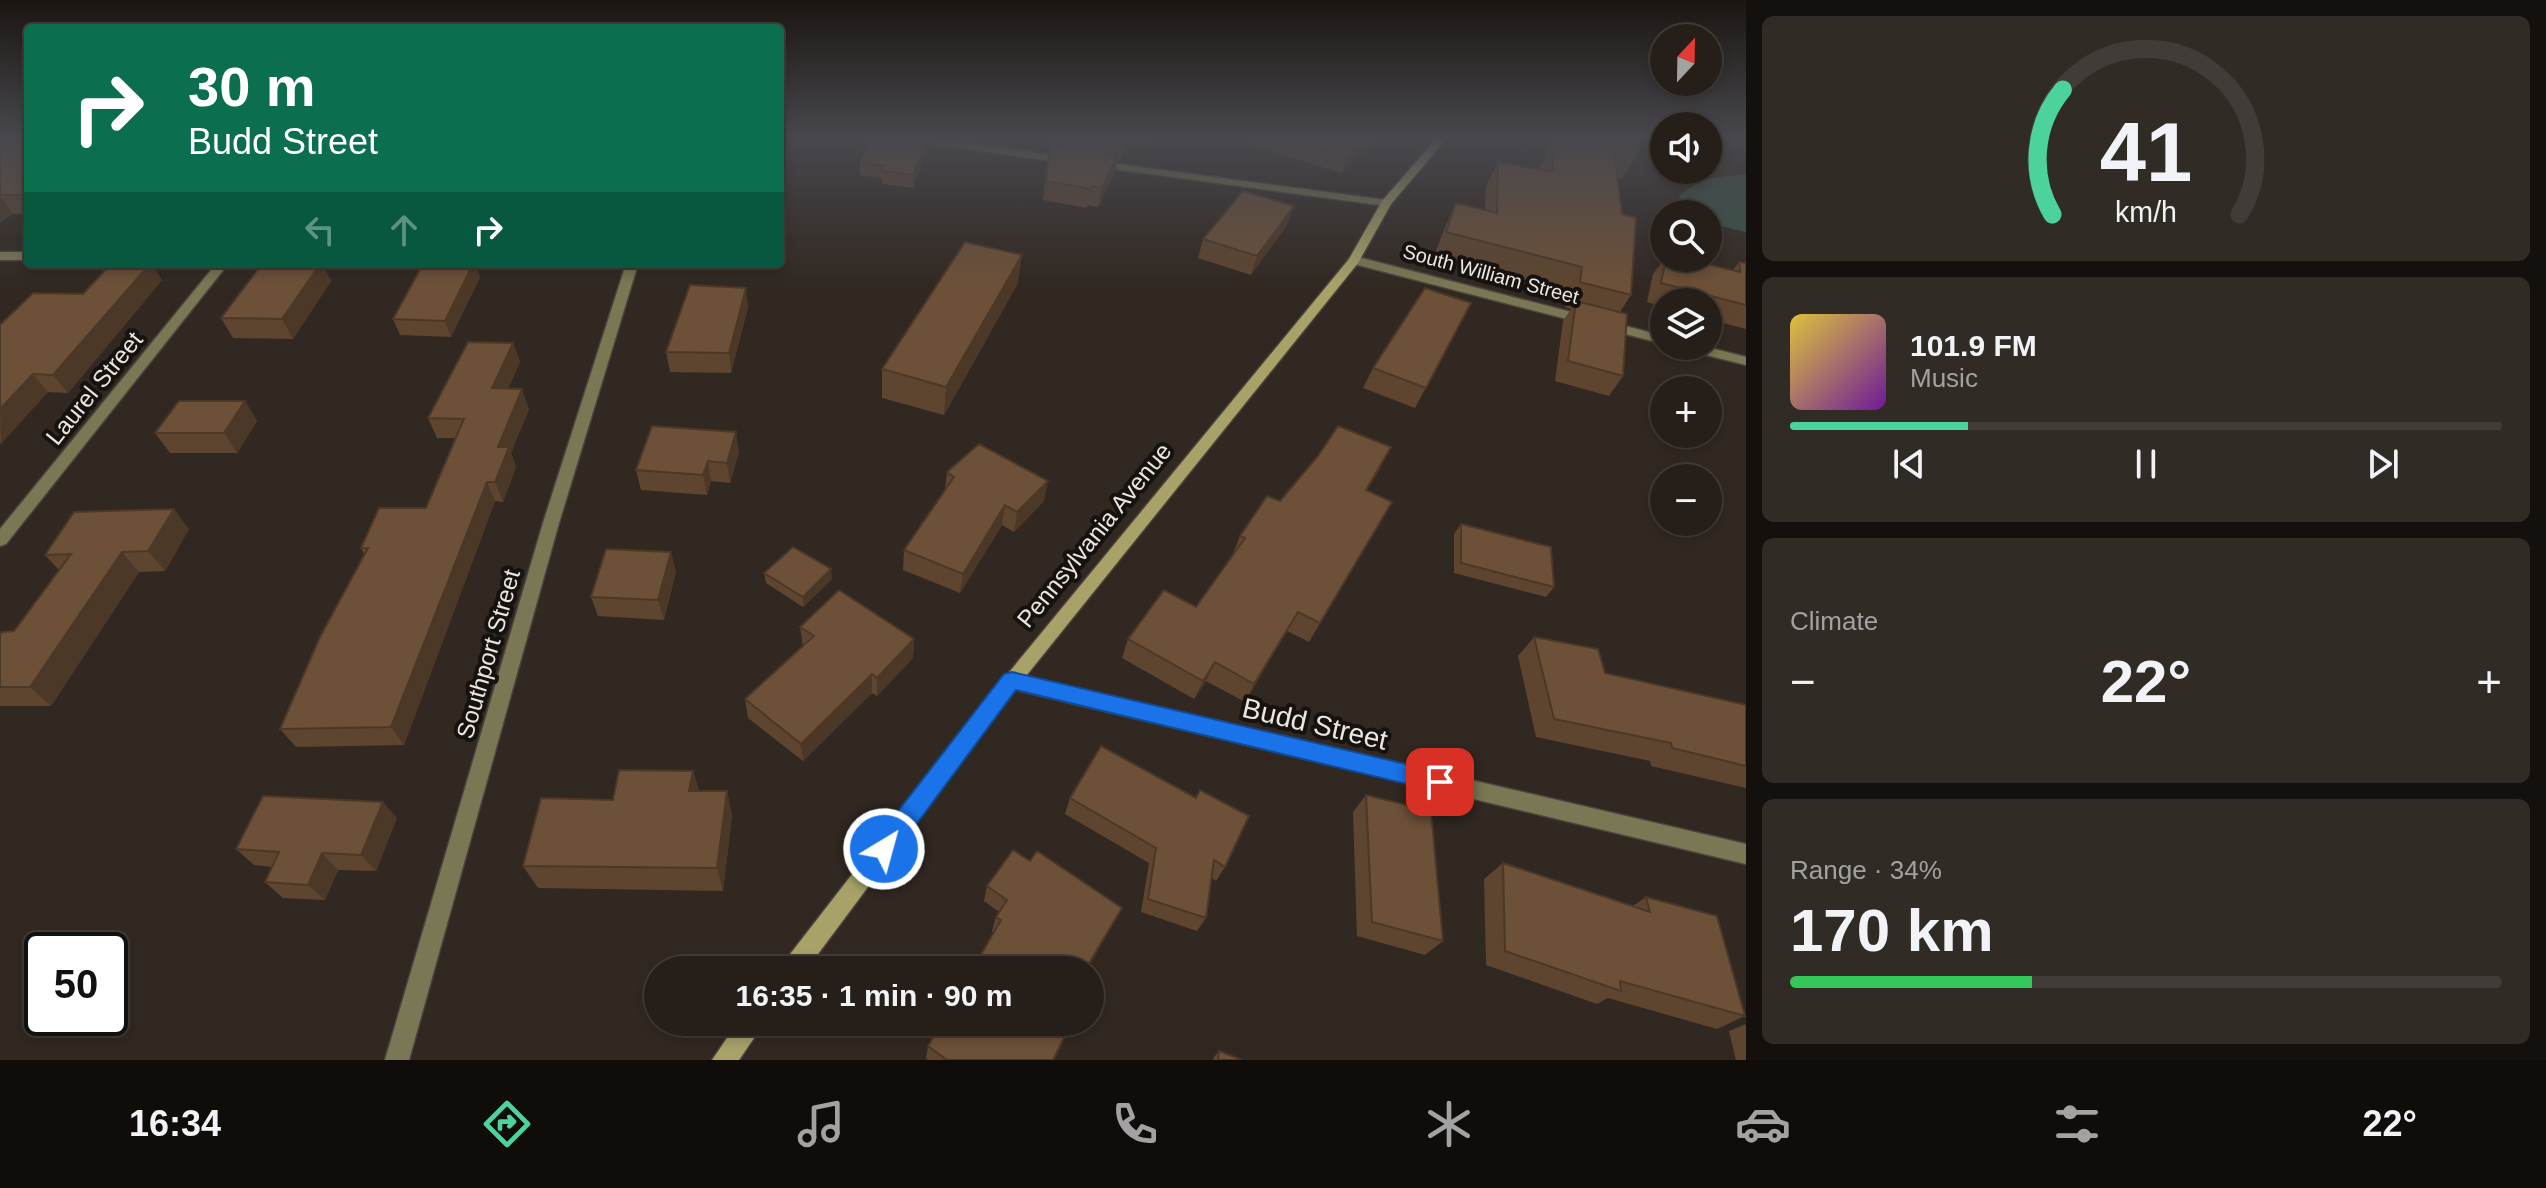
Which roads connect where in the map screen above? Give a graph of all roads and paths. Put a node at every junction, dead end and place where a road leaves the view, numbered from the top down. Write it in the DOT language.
graph roads {
  1 [pos="1272,187"];
  2 [pos="1399,187"];
  3 [pos="1386,203"];
  4 [pos="0,256"];
  5 [pos="24,256"];
  6 [pos="1354,260"];
  7 [pos="219,268"];
  8 [pos="631,268"];
  9 [pos="1650,336"];
  10 [pos="1722,355"];
  11 [pos="1746,361"];
  12 [pos="0,540"];
  13 [pos="1012,681"];
  14 [pos="1746,854"];
  15 [pos="803,956"];
  16 [pos="742,1036"];
  17 [pos="397,1060"];
  18 [pos="724,1060"];
  1 -- 3 [label="street"];
  2 -- 3 [label="main road, Pennsylvania Avenue"];
  3 -- 6 [label="main road, Pennsylvania Avenue"];
  4 -- 5 [label="street"];
  6 -- 9 [label="street, South William Street"];
  6 -- 13 [label="main road, Pennsylvania Avenue"];
  7 -- 12 [label="street, Laurel Street"];
  8 -- 17 [label="street, Southport Street"];
  10 -- 11 [label="street"];
  13 -- 14 [label="street, Budd Street"];
  13 -- 15 [label="main road, Pennsylvania Avenue"];
  16 -- 18 [label="main road"];
}
